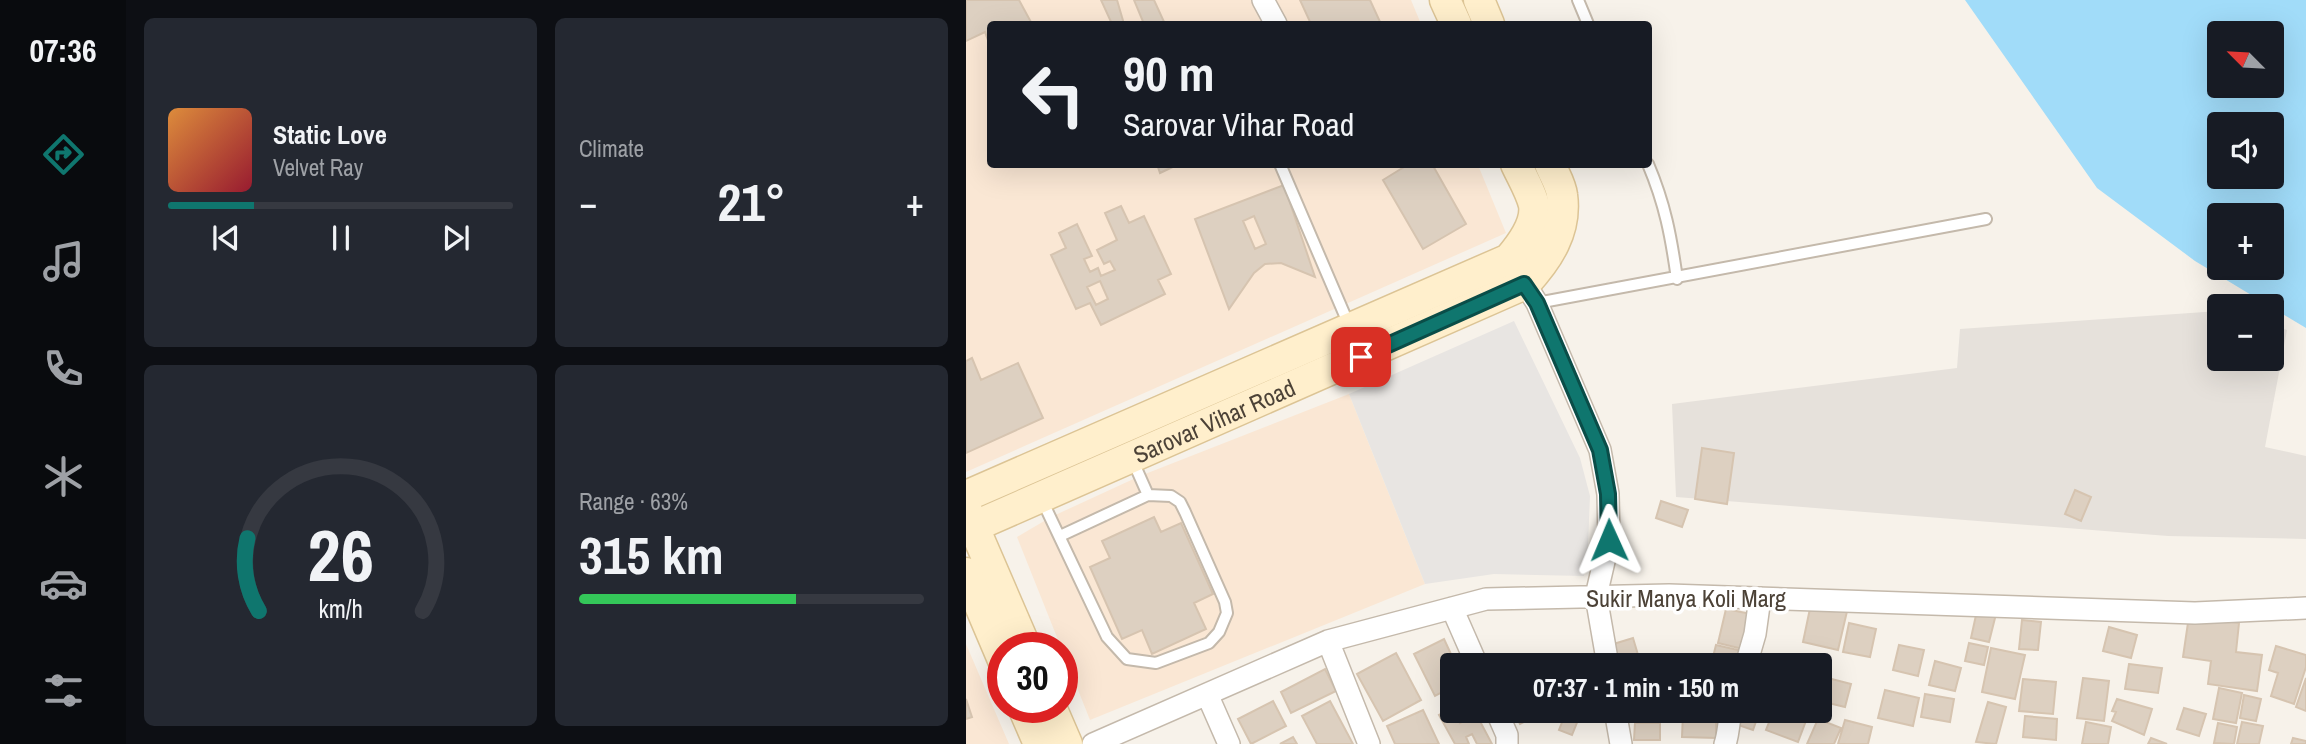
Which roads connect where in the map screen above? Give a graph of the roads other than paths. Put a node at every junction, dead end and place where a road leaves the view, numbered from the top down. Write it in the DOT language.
graph roads {
  1 [pos="1264,0"];
  2 [pos="1445,0"];
  3 [pos="1479,0"];
  4 [pos="1578,0"];
  5 [pos="1274,21"];
  6 [pos="1455,21"];
  7 [pos="1488,21"];
  8 [pos="1587,21"];
  9 [pos="1282,168"];
  10 [pos="1518,168"];
  11 [pos="1552,168"];
  12 [pos="1650,168"];
  13 [pos="1986,219"];
  14 [pos="1508,259"];
  15 [pos="1676,279"];
  16 [pos="1531,293"];
  17 [pos="1350,328"];
  18 [pos="1132,457"];
  19 [pos="1148,495"];
  20 [pos="966,496"];
  21 [pos="1041,497"];
  22 [pos="969,522"];
  23 [pos="1060,536"];
  24 [pos="966,573"];
  25 [pos="1596,596"];
  26 [pos="1760,597"];
  27 [pos="1452,608"];
  28 [pos="2306,608"];
  29 [pos="991,632"];
  30 [pos="1019,632"];
  31 [pos="1328,641"];
  32 [pos="1472,653"];
  33 [pos="1606,653"];
  34 [pos="1749,653"];
  35 [pos="1207,694"];
  36 [pos="1030,723"];
  37 [pos="1058,723"];
  38 [pos="1502,723"];
  39 [pos="1617,723"];
  40 [pos="1729,723"];
  41 [pos="1039,744"];
  42 [pos="1067,744"];
  43 [pos="1093,744"];
  44 [pos="1229,744"];
  45 [pos="1369,744"];
  46 [pos="1507,744"];
  47 [pos="1621,744"];
  48 [pos="1725,744"];
  1 -- 5 [label="street"];
  2 -- 6 [label="street"];
  3 -- 7 [label="street"];
  4 -- 8 [label="lane"];
  9 -- 17 [label="lane"];
  10 -- 14 [label="street"];
  11 -- 16 [label="street, Sarovar Vihar Road"];
  12 -- 15 [label="lane"];
  13 -- 15 [label="lane"];
  14 -- 16 [label="street"];
  14 -- 17 [label="street, Sarovar Vihar Road"];
  15 -- 16 [label="lane"];
  16 -- 18 [label="street, Sarovar Vihar Road"];
  16 -- 25 [label="street"];
  17 -- 20 [label="street, Sarovar Vihar Road"];
  18 -- 19 [label="lane"];
  18 -- 21 [label="street, Sarovar Vihar Road"];
  19 -- 23 [label="lane"];
  19 -- 23 [label="lane"];
  21 -- 22 [label="street, Sarovar Vihar Road"];
  21 -- 23 [label="lane"];
  22 -- 30 [label="street"];
  24 -- 29 [label="street"];
  25 -- 26 [label="street, Sukir Manya Koli Marg"];
  25 -- 27 [label="street, Sukir Manya Koli Marg"];
  25 -- 33 [label="street"];
  26 -- 28 [label="street, Sukir Manya Koli Marg"];
  26 -- 34 [label="street"];
  27 -- 31 [label="street, Sukir Manya Koli Marg"];
  27 -- 32 [label="street"];
  31 -- 35 [label="street, Sukir Manya Koli Marg"];
  31 -- 45 [label="street"];
  35 -- 43 [label="street, Sukir Manya Koli Marg"];
  35 -- 44 [label="street"];
  36 -- 41 [label="street"];
  37 -- 42 [label="street"];
  38 -- 46 [label="street"];
  39 -- 47 [label="street"];
  40 -- 48 [label="street"];
}
